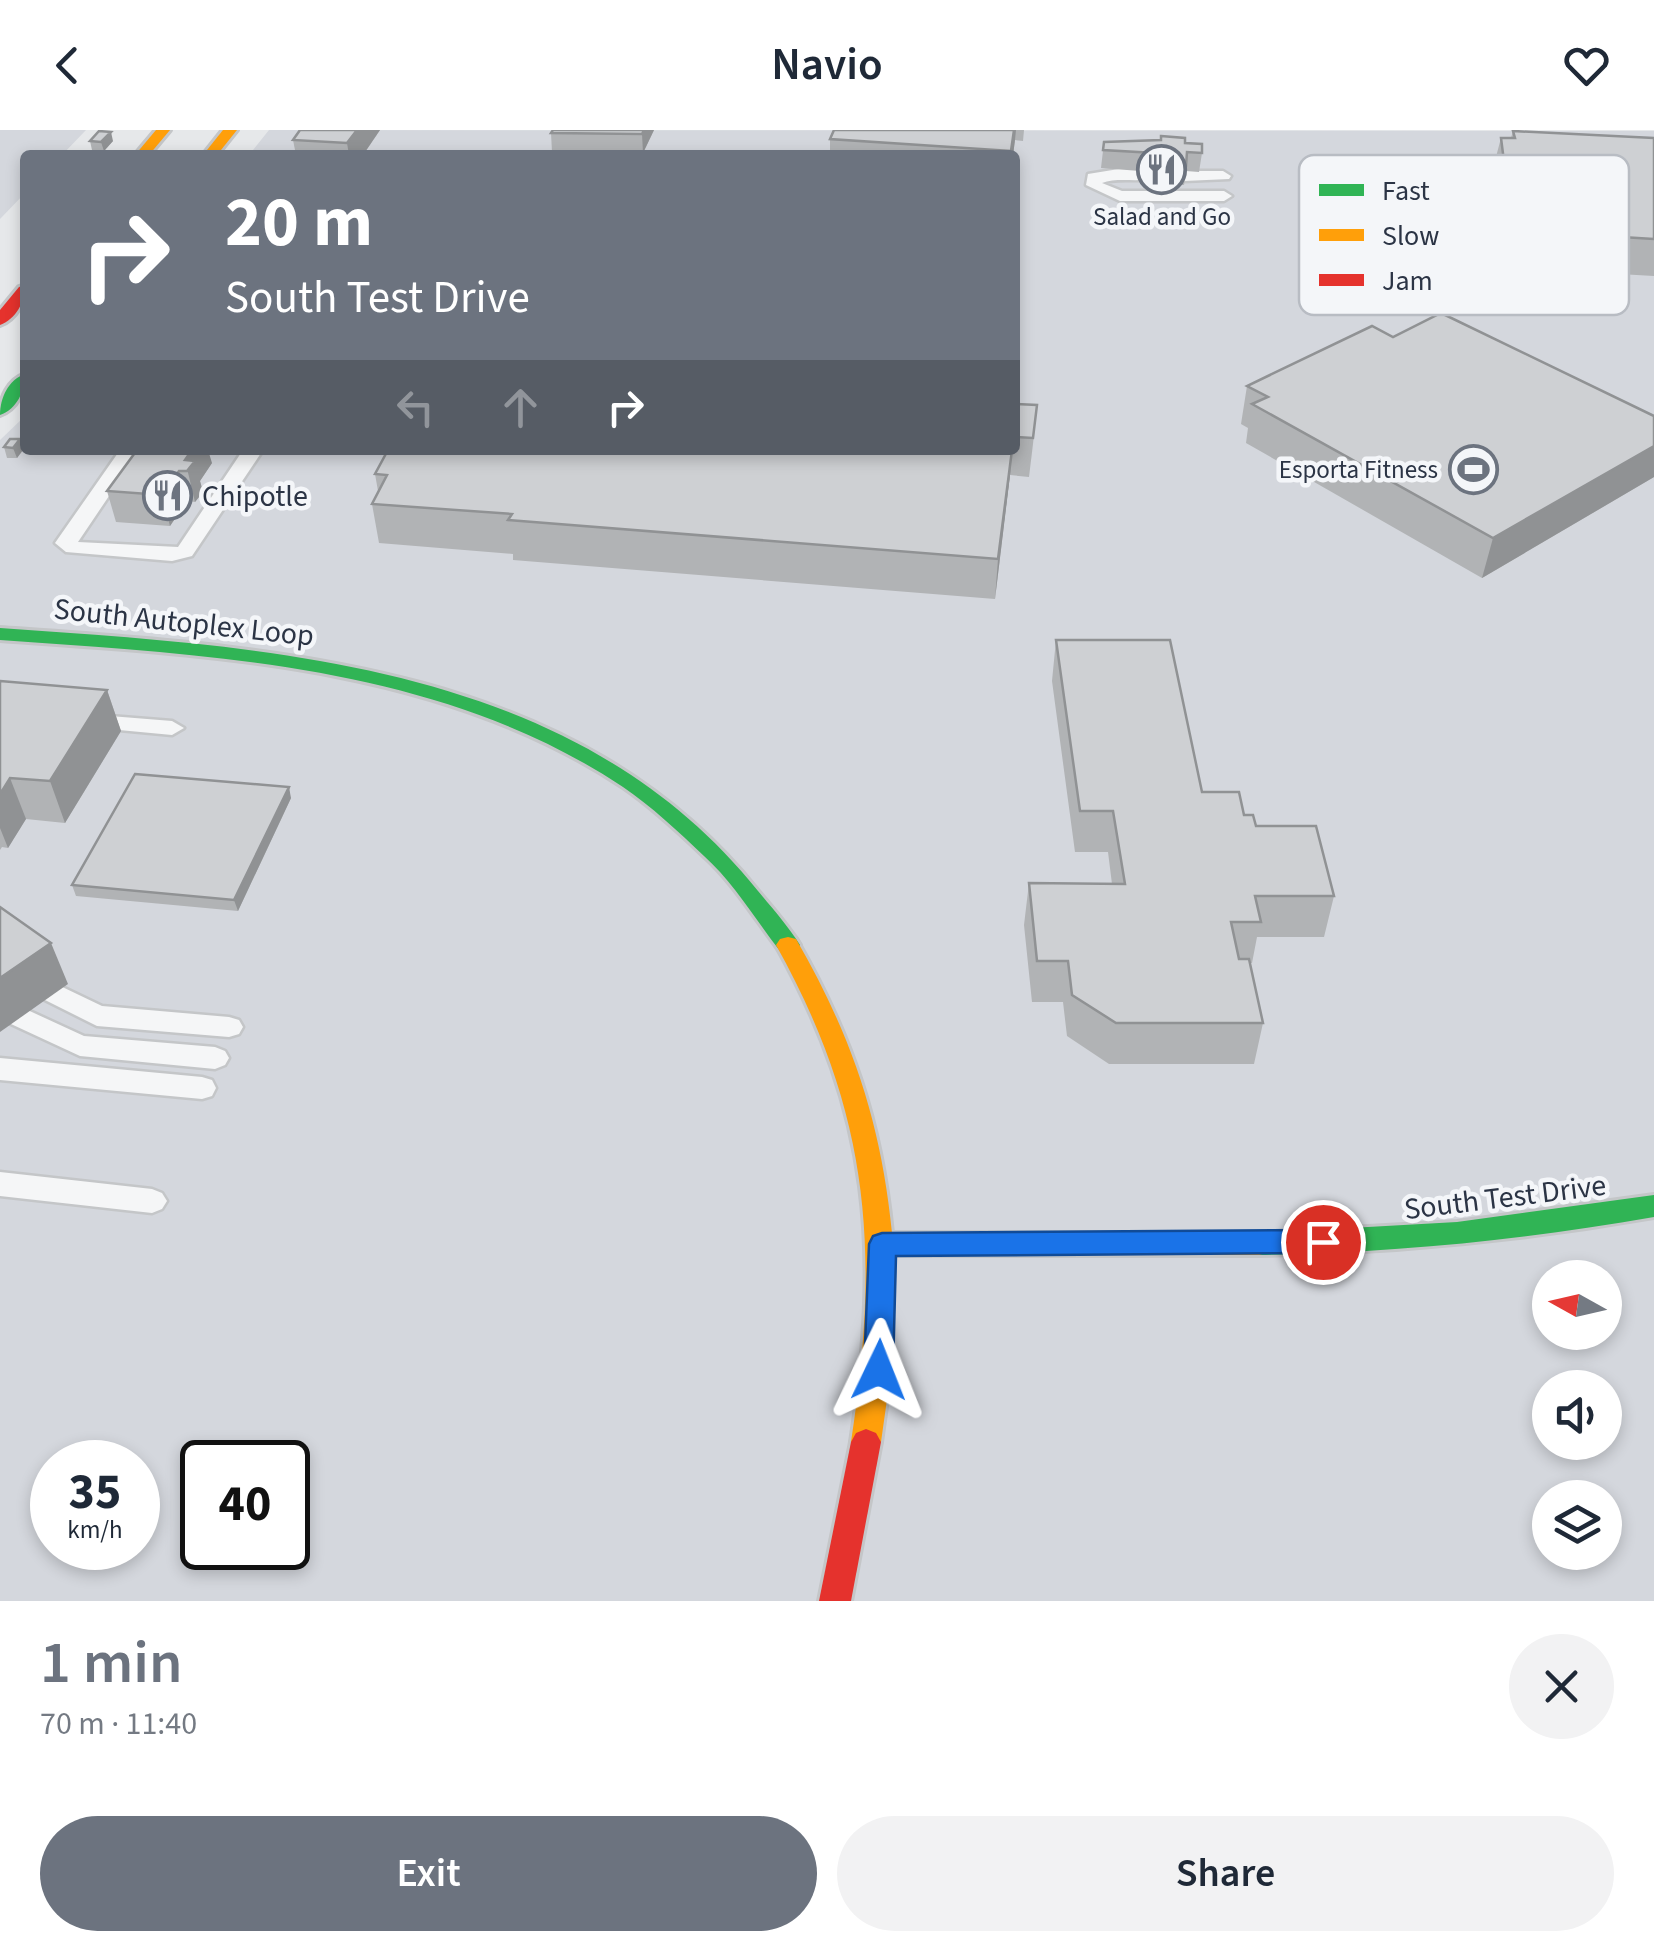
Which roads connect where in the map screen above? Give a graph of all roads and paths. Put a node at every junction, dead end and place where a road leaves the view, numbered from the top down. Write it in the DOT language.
graph roads {
  1 [pos="163,130"];
  2 [pos="230,130"];
  3 [pos="146,150"];
  4 [pos="214,150"];
  5 [pos="1153,175"];
  6 [pos="1184,176"];
  7 [pos="1224,176"];
  8 [pos="1224,196"];
  9 [pos="20,296"];
  10 [pos="0,320"];
  11 [pos="20,385"];
  12 [pos="0,410"];
  13 [pos="127,455"];
  14 [pos="144,455"];
  15 [pos="233,455"];
  16 [pos="250,455"];
  17 [pos="0,634"];
  18 [pos="58,718"];
  19 [pos="172,728"];
  20 [pos="54,993"];
  21 [pos="21,1017"];
  22 [pos="229,1027"];
  23 [pos="215,1058"];
  24 [pos="0,1069"];
  25 [pos="202,1088"];
  26 [pos="0,1184"];
  27 [pos="152,1201"];
  28 [pos="1654,1206"];
  29 [pos="882,1244"];
  30 [pos="835,1601"];
  1 -- 3 [label="street"];
  2 -- 4 [label="street"];
  5 -- 8 [label="lane"];
  6 -- 7 [label="lane"];
  9 -- 10 [label="street"];
  11 -- 12 [label="street"];
  13 -- 16 [label="lane"];
  14 -- 15 [label="lane"];
  17 -- 29 [label="street, South Autoplex Loop"];
  18 -- 19 [label="lane"];
  20 -- 22 [label="lane"];
  21 -- 23 [label="lane"];
  24 -- 25 [label="lane"];
  26 -- 27 [label="lane"];
  28 -- 29 [label="street, South Test Drive"];
  29 -- 30 [label="street, South Autoplex Loop"];
}
